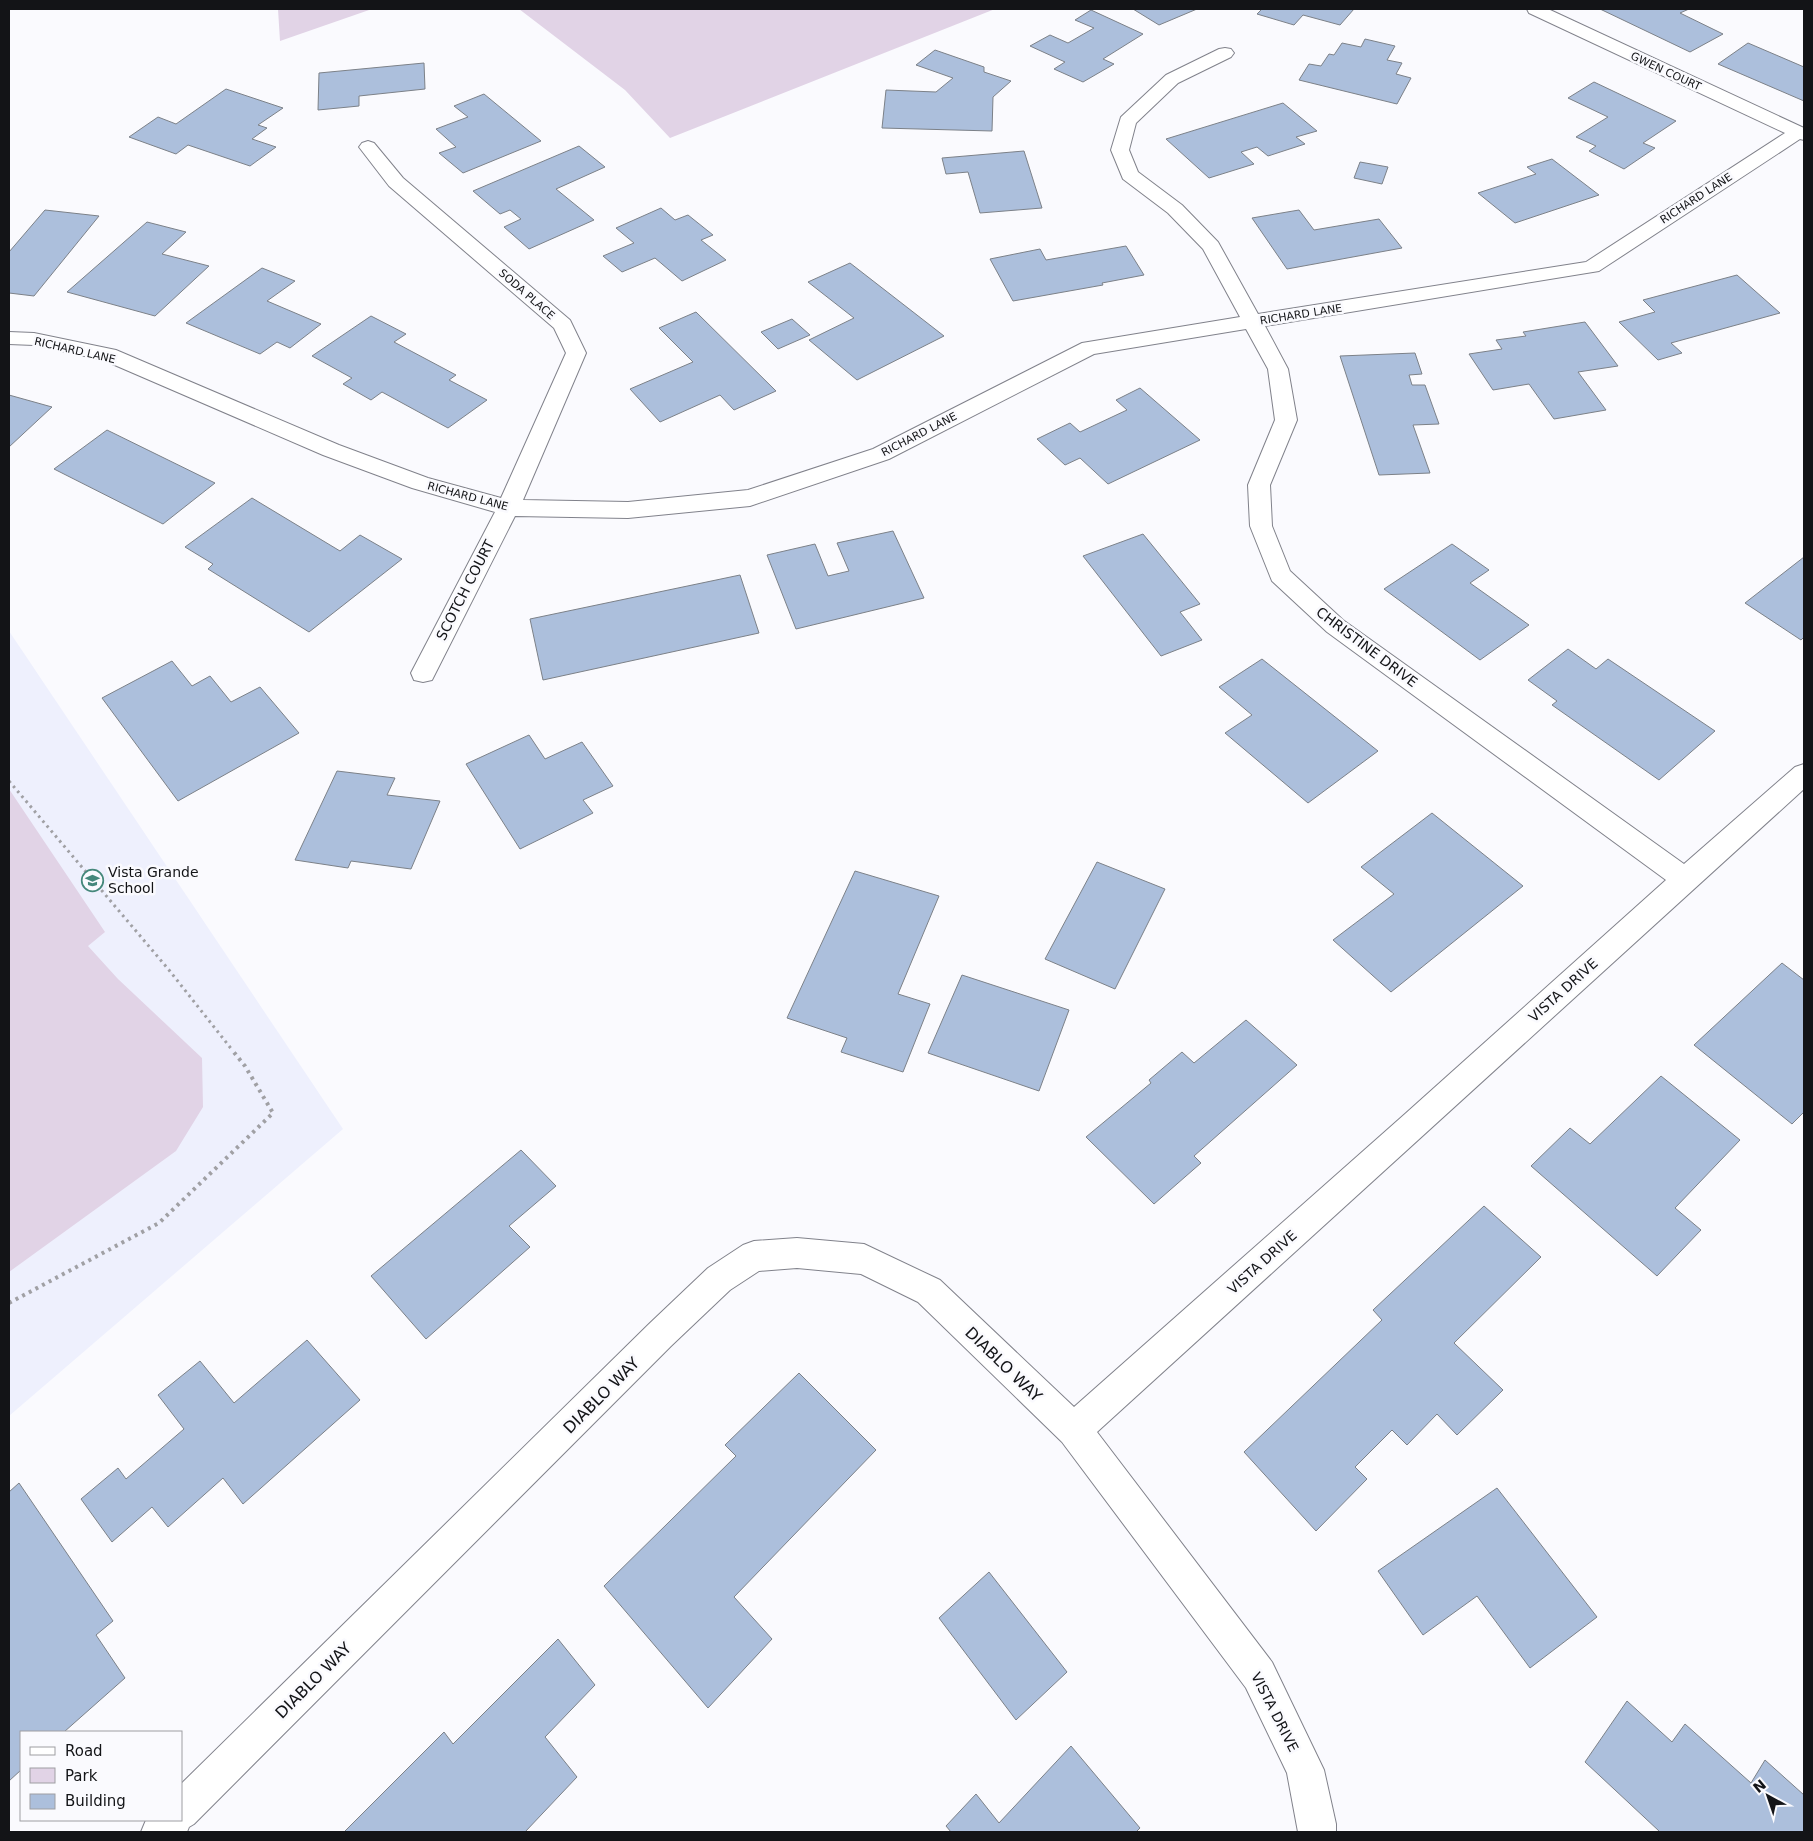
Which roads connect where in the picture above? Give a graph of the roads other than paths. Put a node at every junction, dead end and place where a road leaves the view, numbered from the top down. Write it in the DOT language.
graph roads {
  1 [pos="1535,9"];
  2 [pos="1225,53"];
  3 [pos="1800,134"];
  4 [pos="368,146"];
  5 [pos="1252,322"];
  6 [pos="9,338"];
  7 [pos="508,508"];
  8 [pos="422,673"];
  9 [pos="1804,774"];
  10 [pos="1685,879"];
  11 [pos="1074,1430"];
  12 [pos="182,1810"];
  13 [pos="172,1821"];
  14 [pos="160,1832"];
  15 [pos="1317,1832"];
  1 -- 3 [label="street, GWEN COURT"];
  2 -- 5 [label="street, CHRISTINE DRIVE"];
  3 -- 5 [label="street, RICHARD LANE"];
  4 -- 7 [label="street, SODA PLACE"];
  5 -- 7 [label="street, RICHARD LANE"];
  5 -- 10 [label="street, CHRISTINE DRIVE"];
  6 -- 7 [label="street, RICHARD LANE"];
  7 -- 8 [label="street, SCOTCH COURT"];
  9 -- 10 [label="street, VISTA DRIVE"];
  10 -- 11 [label="street, VISTA DRIVE"];
  11 -- 12 [label="street, DIABLO WAY"];
  11 -- 15 [label="street, VISTA DRIVE"];
  13 -- 14 [label="street"];
}
